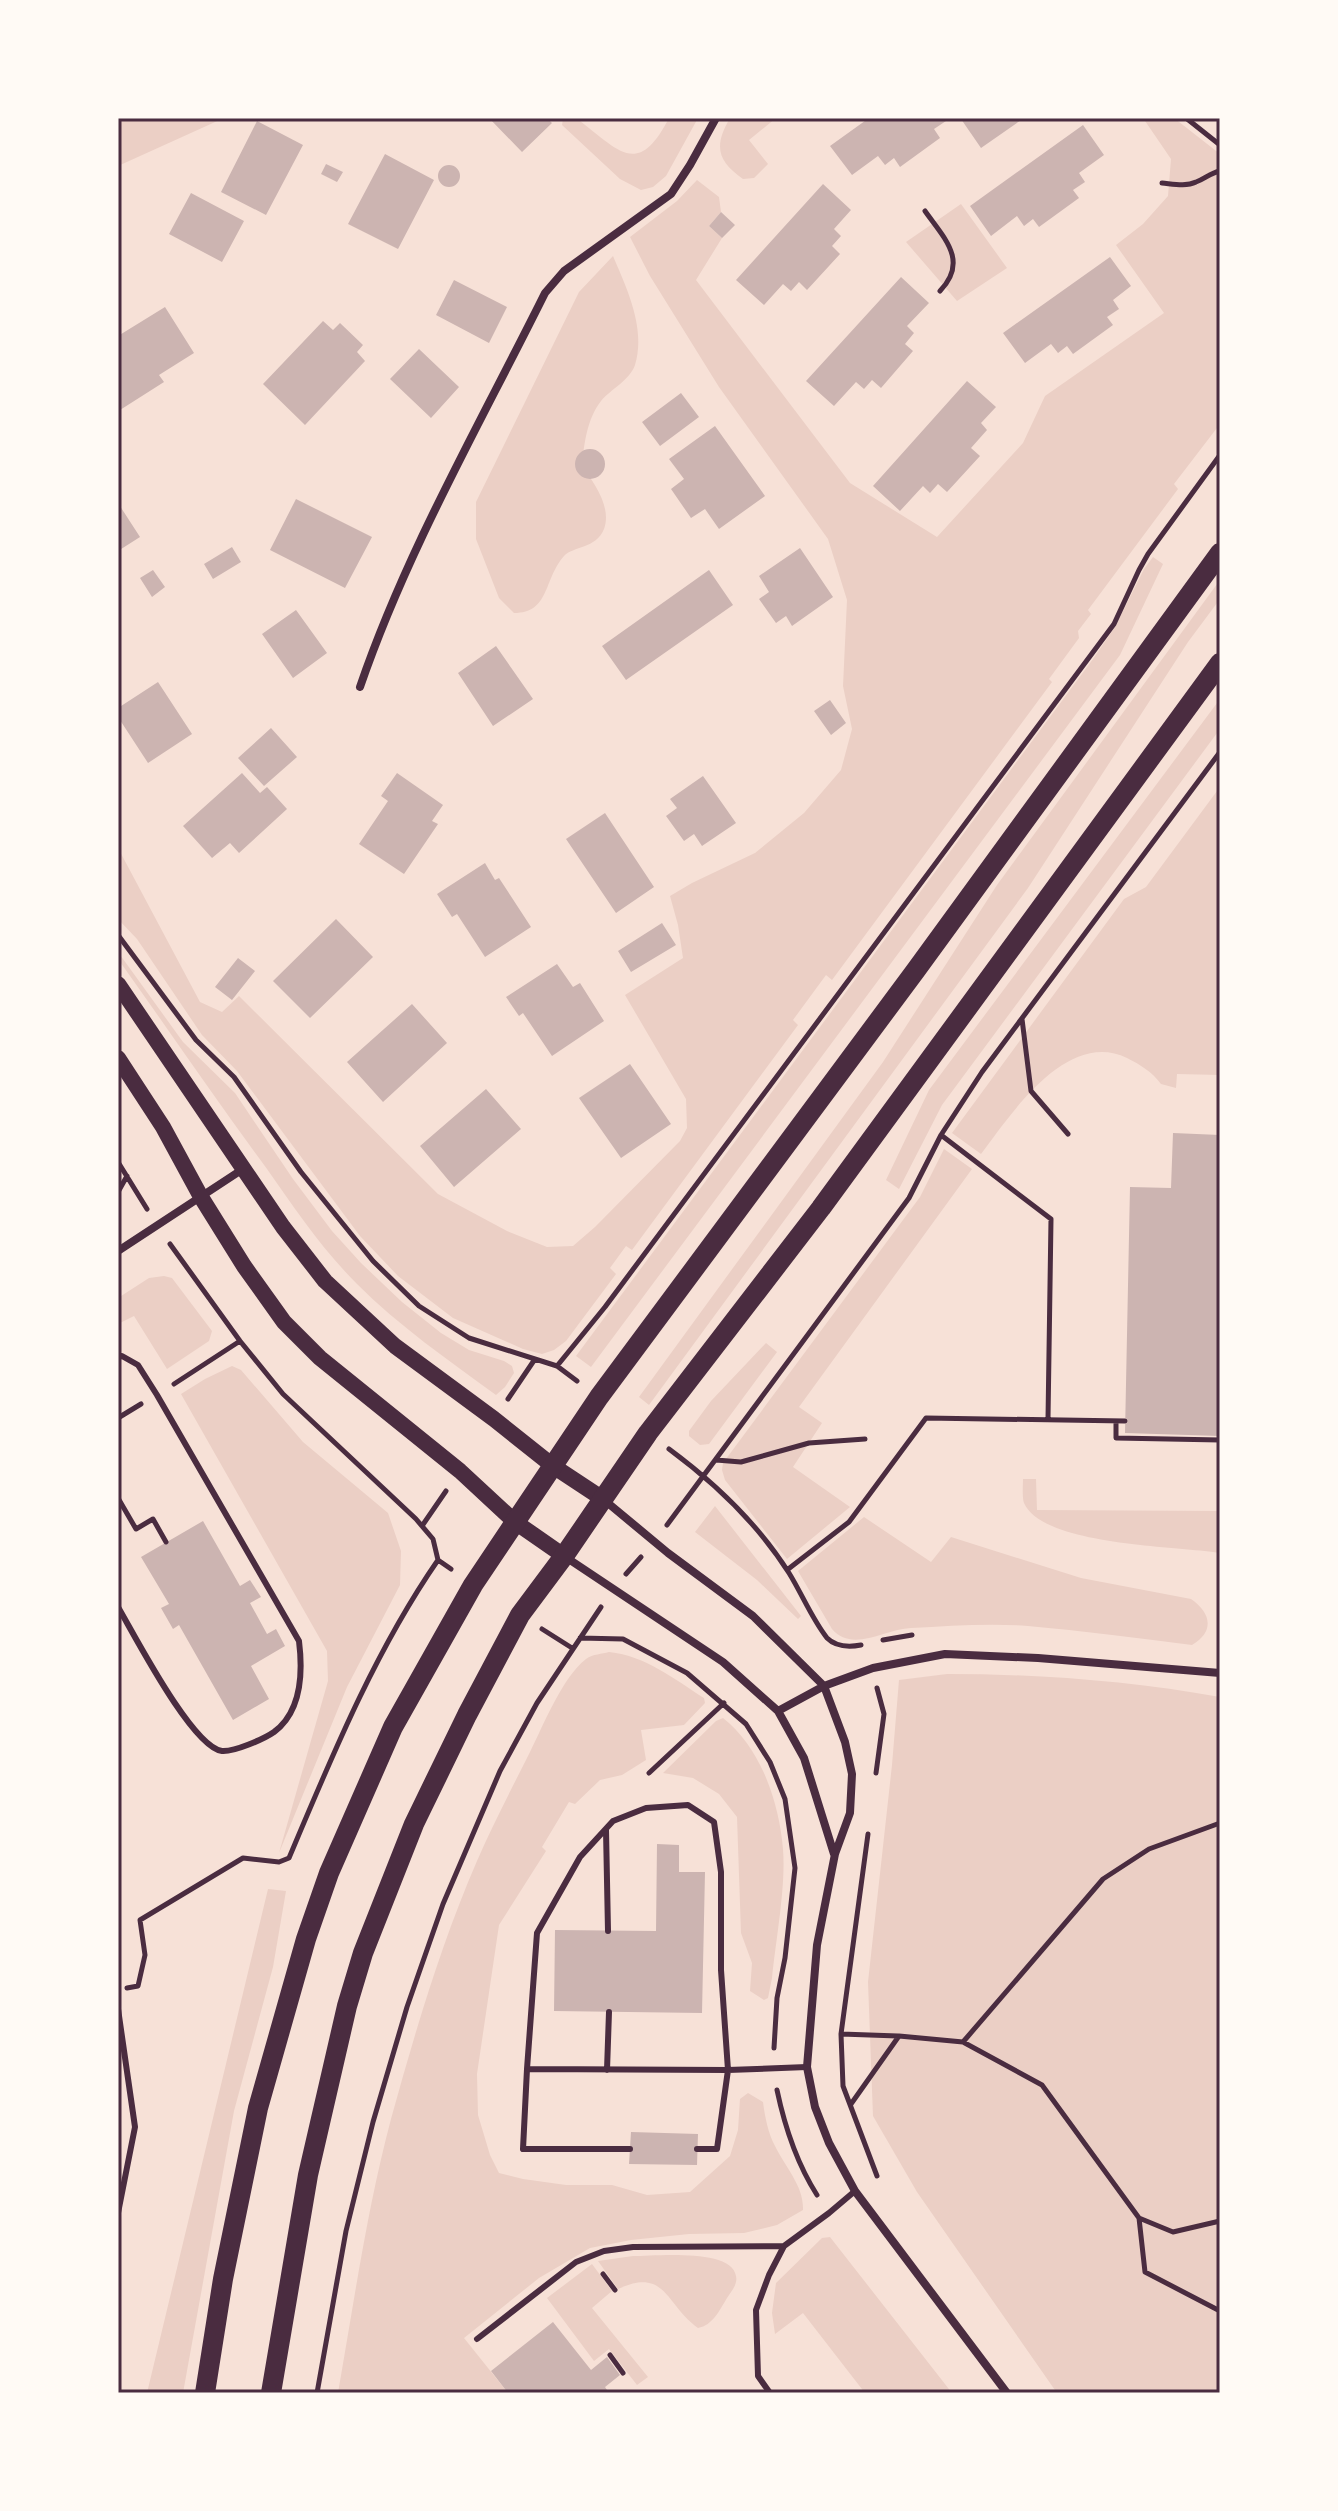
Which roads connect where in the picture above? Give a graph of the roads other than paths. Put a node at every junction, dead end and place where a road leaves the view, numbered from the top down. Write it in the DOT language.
graph roads {
  1 [pos="716,118"];
  2 [pos="1220,553"];
  3 [pos="1220,663"];
  4 [pos="360,687"];
  5 [pos="121,995"];
  6 [pos="118,1058"];
  7 [pos="243,1169"];
  8 [pos="201,1197"];
  9 [pos="118,1251"];
  10 [pos="118,1357"];
  11 [pos="553,1466"];
  12 [pos="603,1499"];
  13 [pos="515,1522"];
  14 [pos="564,1556"];
  15 [pos="118,1607"];
  16 [pos="1220,1673"];
  17 [pos="824,1686"];
  18 [pos="778,1711"];
  19 [pos="606,1829"];
  20 [pos="835,1854"];
  21 [pos="608,1931"];
  22 [pos="118,2009"];
  23 [pos="609,2012"];
  24 [pos="807,2067"];
  25 [pos="527,2069"];
  26 [pos="607,2070"];
  27 [pos="728,2070"];
  28 [pos="630,2149"];
  29 [pos="697,2149"];
  30 [pos="855,2191"];
  31 [pos="118,2213"];
  32 [pos="784,2246"];
  33 [pos="477,2339"];
  34 [pos="205,2393"];
  35 [pos="271,2393"];
  36 [pos="770,2393"];
  37 [pos="1007,2393"];
  1 -- 4 [label="street"];
  2 -- 11 [label="main road"];
  3 -- 12 [label="main road"];
  5 -- 7 [label="main road"];
  6 -- 8 [label="main road"];
  7 -- 8 [label="street"];
  7 -- 11 [label="main road"];
  8 -- 9 [label="street"];
  8 -- 13 [label="main road"];
  10 -- 15 [label="lane"];
  11 -- 12 [label="main road"];
  11 -- 13 [label="main road"];
  12 -- 14 [label="main road"];
  12 -- 17 [label="street"];
  13 -- 14 [label="main road"];
  13 -- 34 [label="main road"];
  14 -- 18 [label="street"];
  14 -- 35 [label="main road"];
  16 -- 17 [label="street"];
  17 -- 18 [label="street"];
  17 -- 20 [label="street"];
  18 -- 20 [label="street"];
  19 -- 21 [label="lane"];
  19 -- 25 [label="lane"];
  19 -- 27 [label="lane"];
  20 -- 24 [label="street"];
  22 -- 31 [label="lane"];
  23 -- 26 [label="lane"];
  24 -- 27 [label="lane"];
  24 -- 30 [label="street"];
  25 -- 26 [label="lane"];
  25 -- 28 [label="lane"];
  26 -- 27 [label="lane"];
  27 -- 29 [label="lane"];
  30 -- 32 [label="lane"];
  30 -- 37 [label="street"];
  32 -- 33 [label="lane"];
  32 -- 36 [label="lane"];
}
